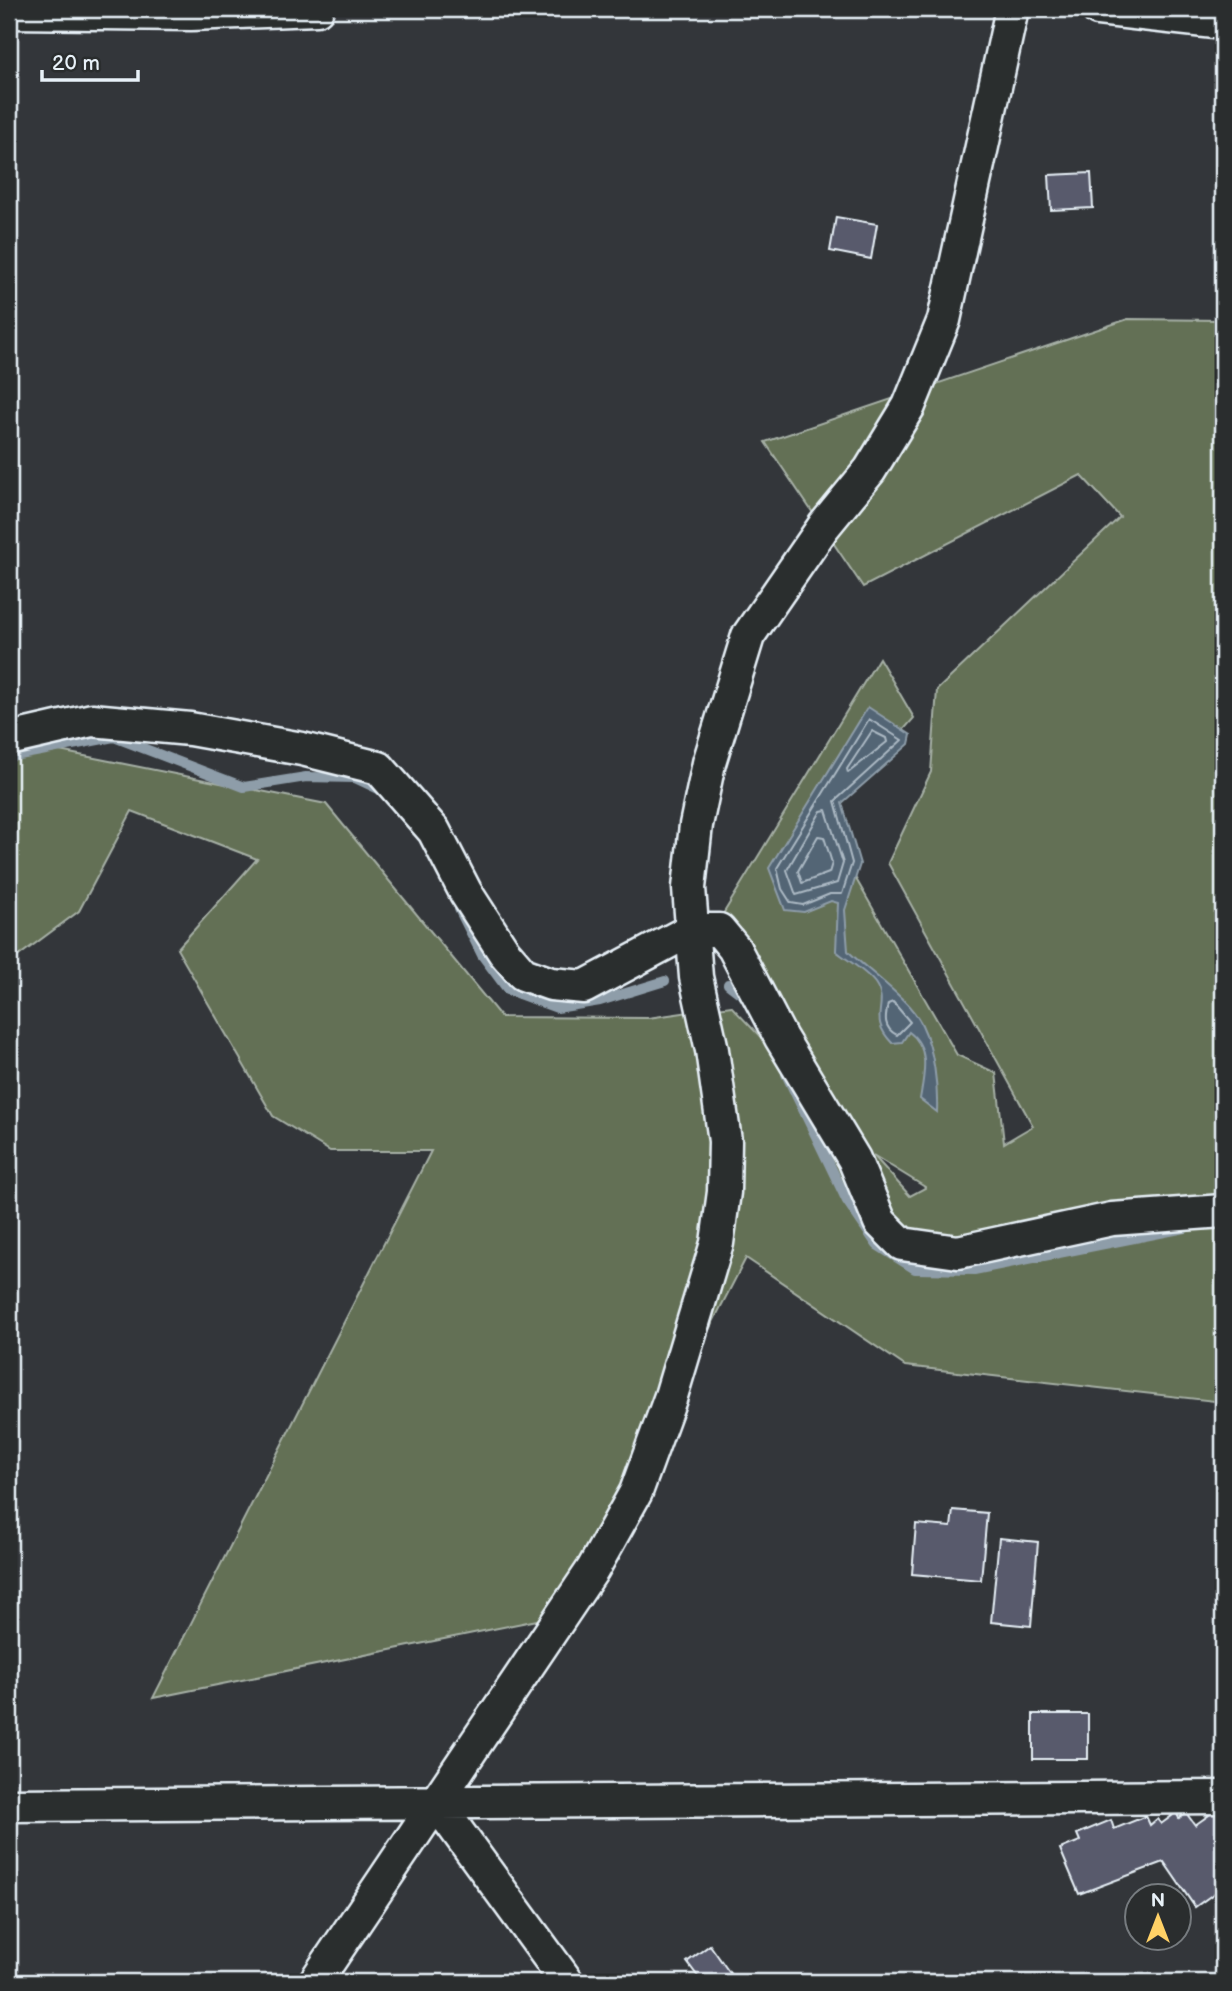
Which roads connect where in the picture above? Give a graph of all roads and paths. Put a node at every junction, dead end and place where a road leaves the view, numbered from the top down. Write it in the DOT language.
graph roads {
  1 [pos="317,9"];
  2 [pos="1012,9"];
  3 [pos="1098,9"];
  4 [pos="21,11"];
  5 [pos="1223,23"];
  6 [pos="9,740"];
  7 [pos="691,930"];
  8 [pos="1223,1210"];
  9 [pos="1223,1797"];
  10 [pos="436,1802"];
  11 [pos="9,1805"];
  12 [pos="315,1982"];
  13 [pos="567,1982"];
  1 -- 4 [label="street"];
  2 -- 7 [label="street"];
  3 -- 5 [label="street"];
  6 -- 7 [label="street"];
  7 -- 8 [label="street"];
  7 -- 10 [label="street"];
  9 -- 10 [label="street"];
  10 -- 11 [label="street"];
  10 -- 12 [label="street"];
  10 -- 13 [label="street"];
}
